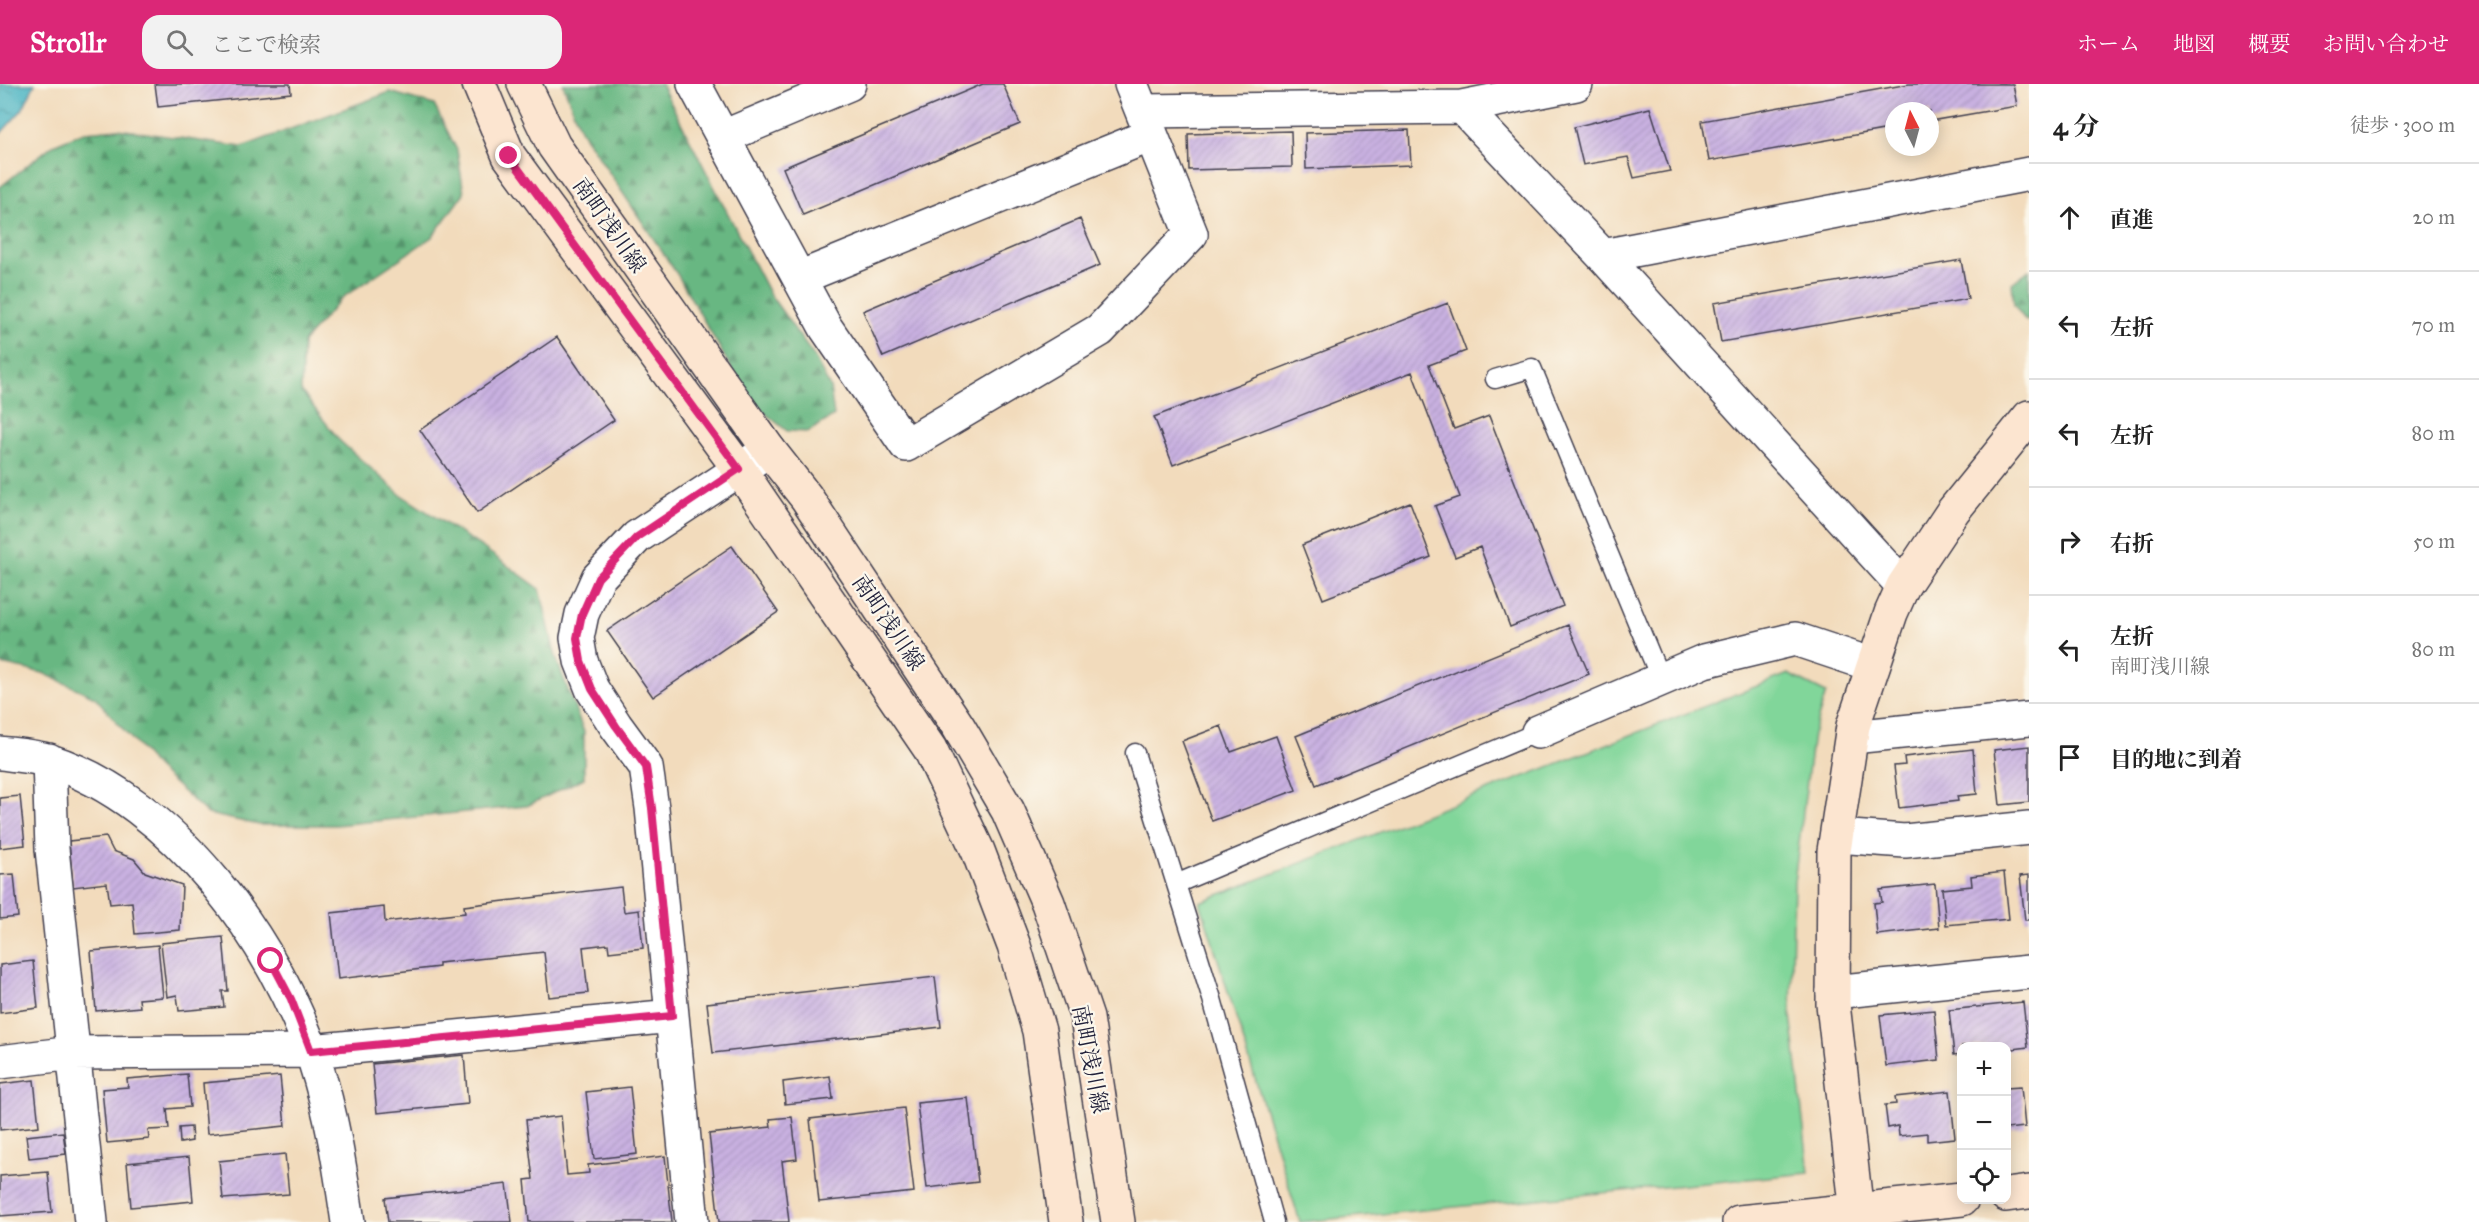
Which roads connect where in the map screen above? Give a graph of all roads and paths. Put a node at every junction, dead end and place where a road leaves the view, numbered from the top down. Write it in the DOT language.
graph roads {
  1 [pos="479,84"];
  2 [pos="524,84"];
  3 [pos="694,84"];
  4 [pos="849,84"];
  5 [pos="1576,84"];
  6 [pos="1462,107"];
  7 [pos="1141,110"];
  8 [pos="723,137"];
  9 [pos="2029,174"];
  10 [pos="1603,256"];
  11 [pos="799,278"];
  12 [pos="1495,379"];
  13 [pos="2029,417"];
  14 [pos="769,450"];
  15 [pos="739,469"];
  16 [pos="1903,586"];
  17 [pos="1873,665"];
  18 [pos="1661,680"];
  19 [pos="2029,719"];
  20 [pos="1538,732"];
  21 [pos="1852,737"];
  22 [pos="0,753"];
  23 [pos="1135,753"];
  24 [pos="49,760"];
  25 [pos="2029,828"];
  26 [pos="1837,836"];
  27 [pos="1176,884"];
  28 [pos="2029,972"];
  29 [pos="1833,992"];
  30 [pos="672,1016"];
  31 [pos="311,1051"];
  32 [pos="73,1053"];
  33 [pos="0,1062"];
  34 [pos="2029,1192"];
  35 [pos="2011,1194"];
  36 [pos="1957,1200"];
  37 [pos="1857,1215"];
  38 [pos="91,1222"];
  39 [pos="348,1222"];
  40 [pos="692,1222"];
  41 [pos="1066,1222"];
  42 [pos="1118,1222"];
  43 [pos="1274,1222"];
  44 [pos="1739,1222"];
  1 -- 15 [label="street, 南町浅川線"];
  2 -- 14 [label="street, 南町浅川線"];
  3 -- 8 [label="street"];
  4 -- 8 [label="street"];
  5 -- 6 [label="street"];
  6 -- 7 [label="street"];
  6 -- 10 [label="street"];
  7 -- 11 [label="street"];
  7 -- 11 [label="street"];
  8 -- 11 [label="street"];
  9 -- 10 [label="street"];
  10 -- 16 [label="street"];
  12 -- 18 [label="lane"];
  13 -- 16 [label="street"];
  14 -- 15 [label="street"];
  14 -- 42 [label="street, 南町浅川線"];
  15 -- 30 [label="street"];
  15 -- 41 [label="street, 南町浅川線"];
  16 -- 17 [label="street"];
  17 -- 18 [label="street"];
  17 -- 21 [label="street"];
  18 -- 20 [label="street"];
  19 -- 21 [label="street"];
  20 -- 27 [label="lane"];
  21 -- 26 [label="street"];
  22 -- 24 [label="street"];
  23 -- 27 [label="lane"];
  24 -- 31 [label="street"];
  24 -- 32 [label="street"];
  25 -- 26 [label="street"];
  26 -- 29 [label="street"];
  27 -- 43 [label="lane"];
  28 -- 29 [label="street"];
  29 -- 37 [label="street"];
  30 -- 31 [label="street"];
  30 -- 40 [label="street"];
  31 -- 32 [label="street"];
  31 -- 39 [label="street"];
  32 -- 33 [label="street"];
  32 -- 38 [label="street"];
  34 -- 35 [label="street"];
  36 -- 37 [label="street"];
  37 -- 44 [label="street"];
}
